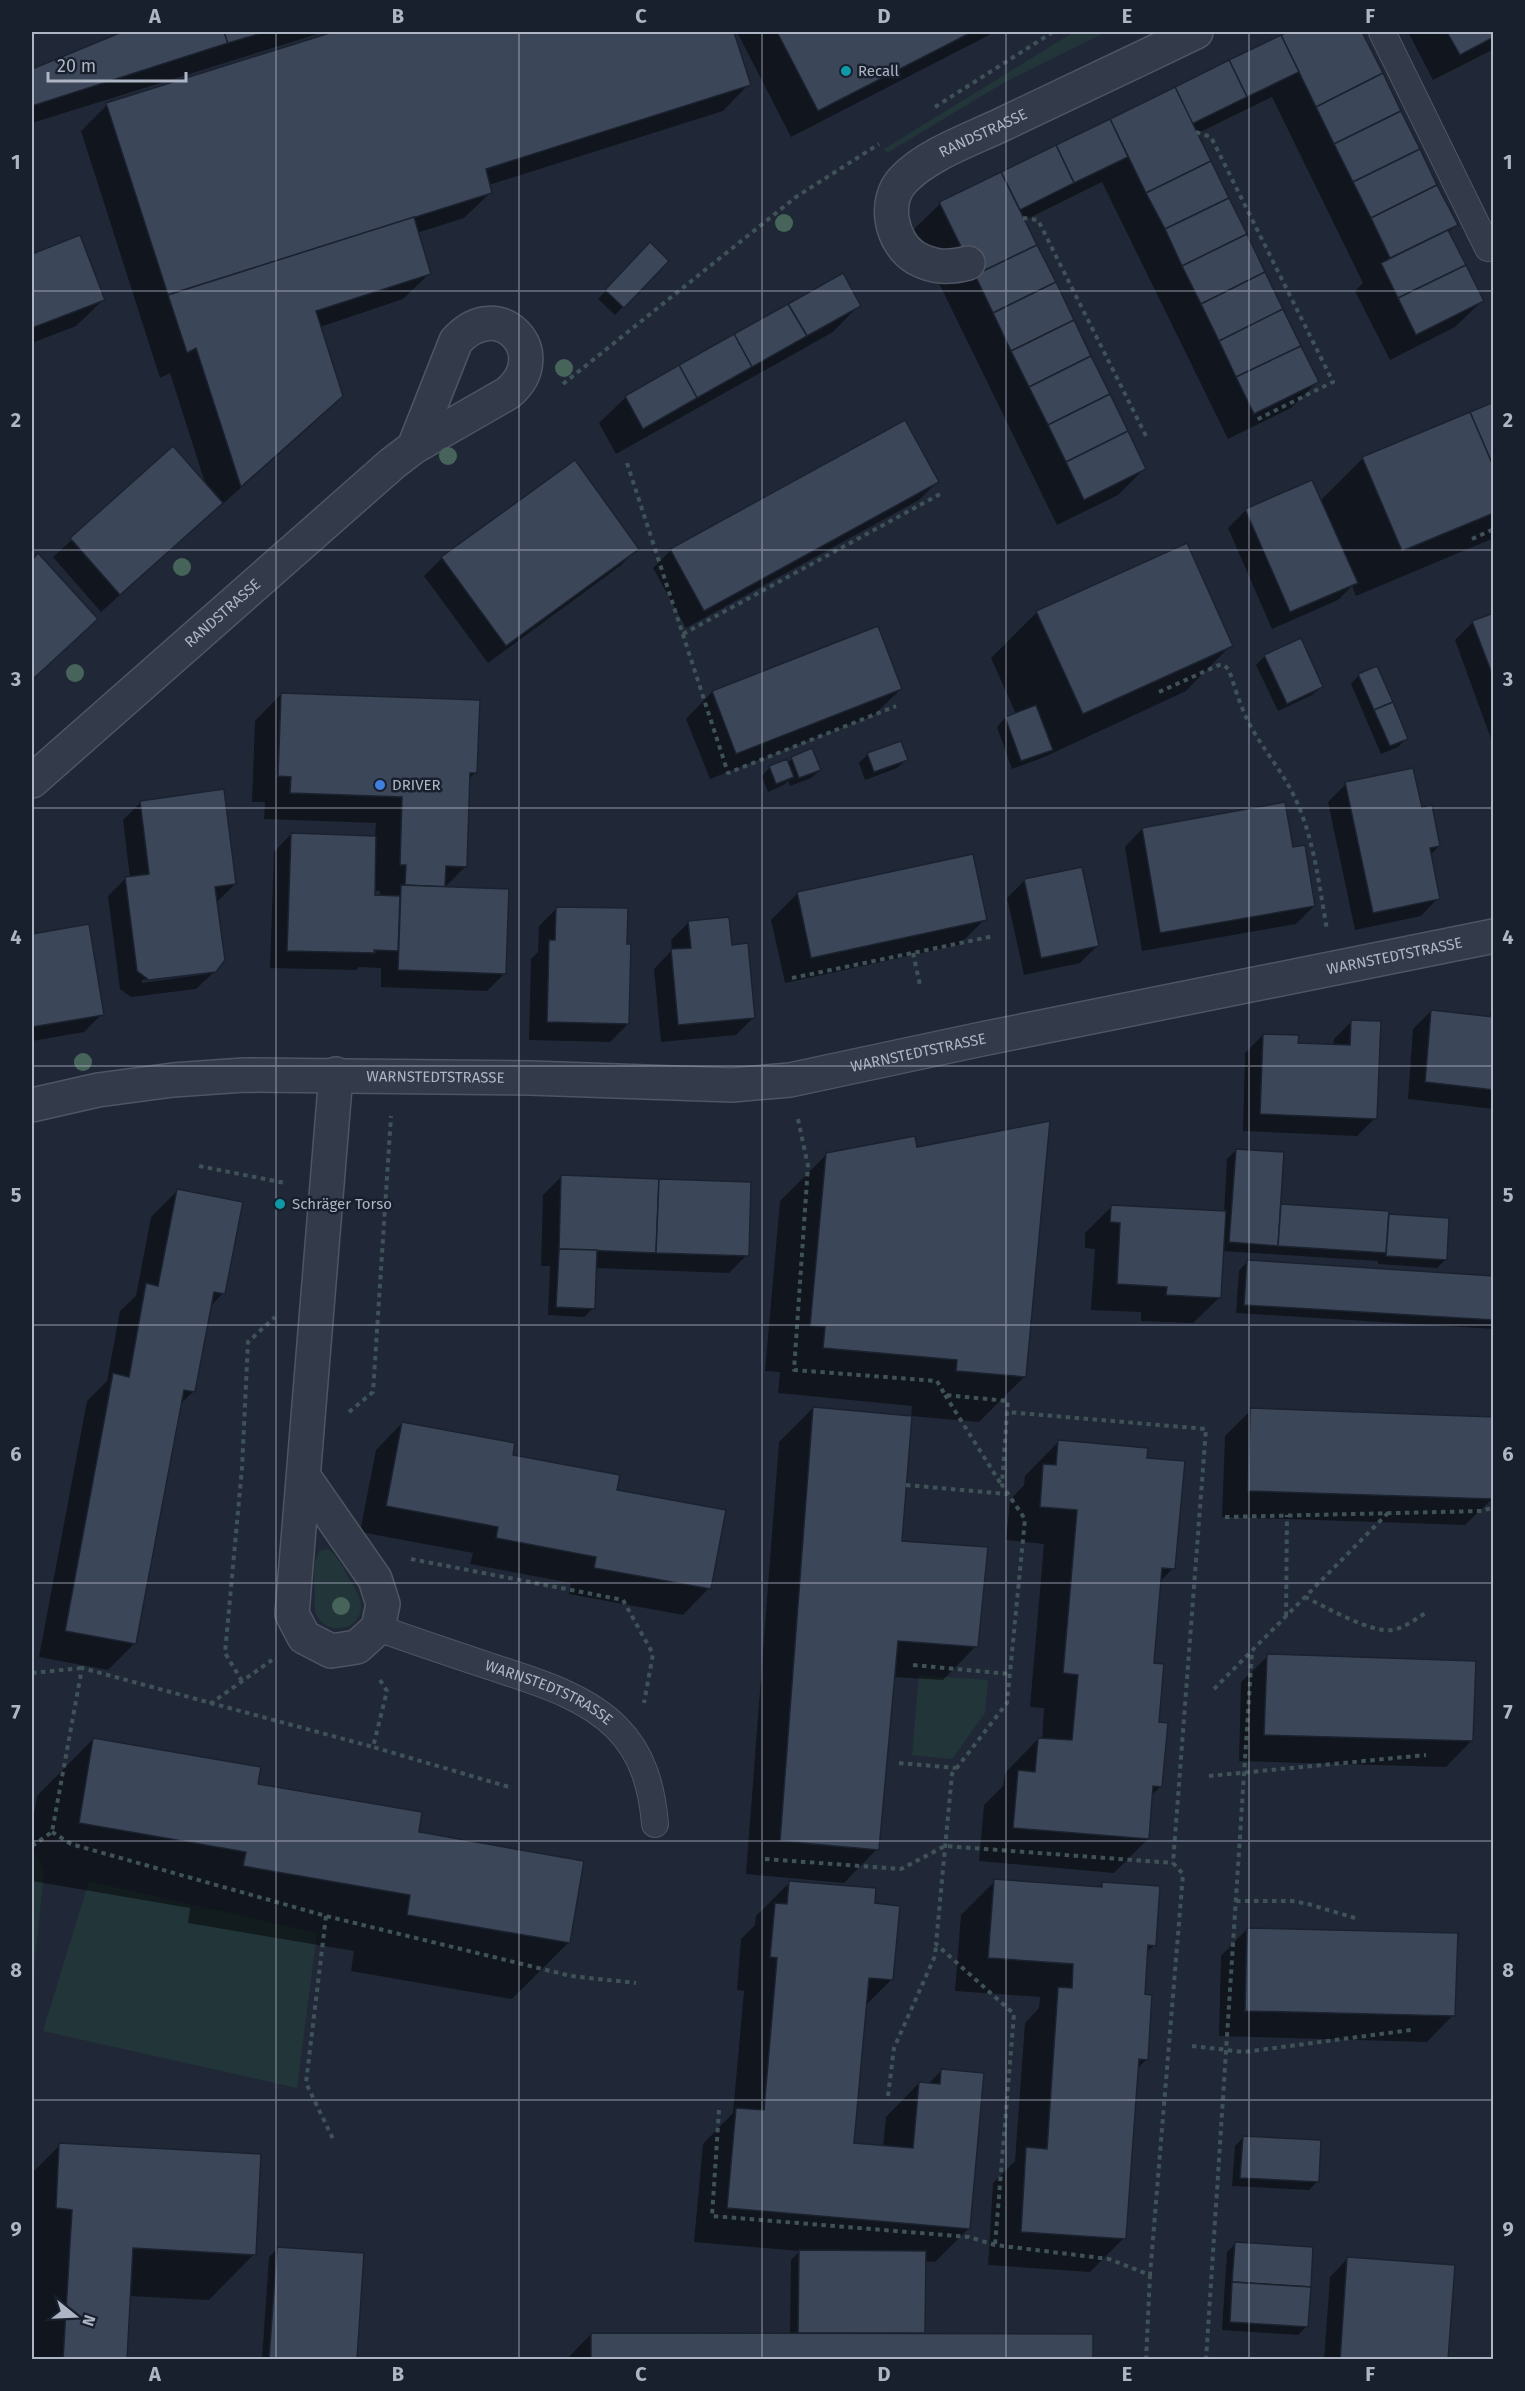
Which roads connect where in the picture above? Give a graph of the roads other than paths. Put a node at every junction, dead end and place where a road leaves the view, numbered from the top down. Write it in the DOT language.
graph roads {
  1 [pos="1196,32"];
  2 [pos="1382,32"];
  3 [pos="1488,248"];
  4 [pos="968,263"];
  5 [pos="414,447"];
  6 [pos="32,781"];
  7 [pos="1494,936"];
  8 [pos="336,1074"];
  9 [pos="32,1105"];
  10 [pos="305,1464"];
  11 [pos="368,1638"];
  12 [pos="655,1824"];
  1 -- 4 [label="street, RANDSTRASSE"];
  2 -- 3 [label="lane"];
  5 -- 5 [label="street, RANDSTRASSE"];
  5 -- 6 [label="street, RANDSTRASSE"];
  7 -- 8 [label="street, WARNSTEDTSTRASSE"];
  8 -- 9 [label="street, WARNSTEDTSTRASSE"];
  8 -- 10 [label="street"];
  10 -- 11 [label="street"];
  10 -- 11 [label="street, WARNSTEDTSTRASSE"];
  11 -- 12 [label="lane, WARNSTEDTSTRASSE"];
}
